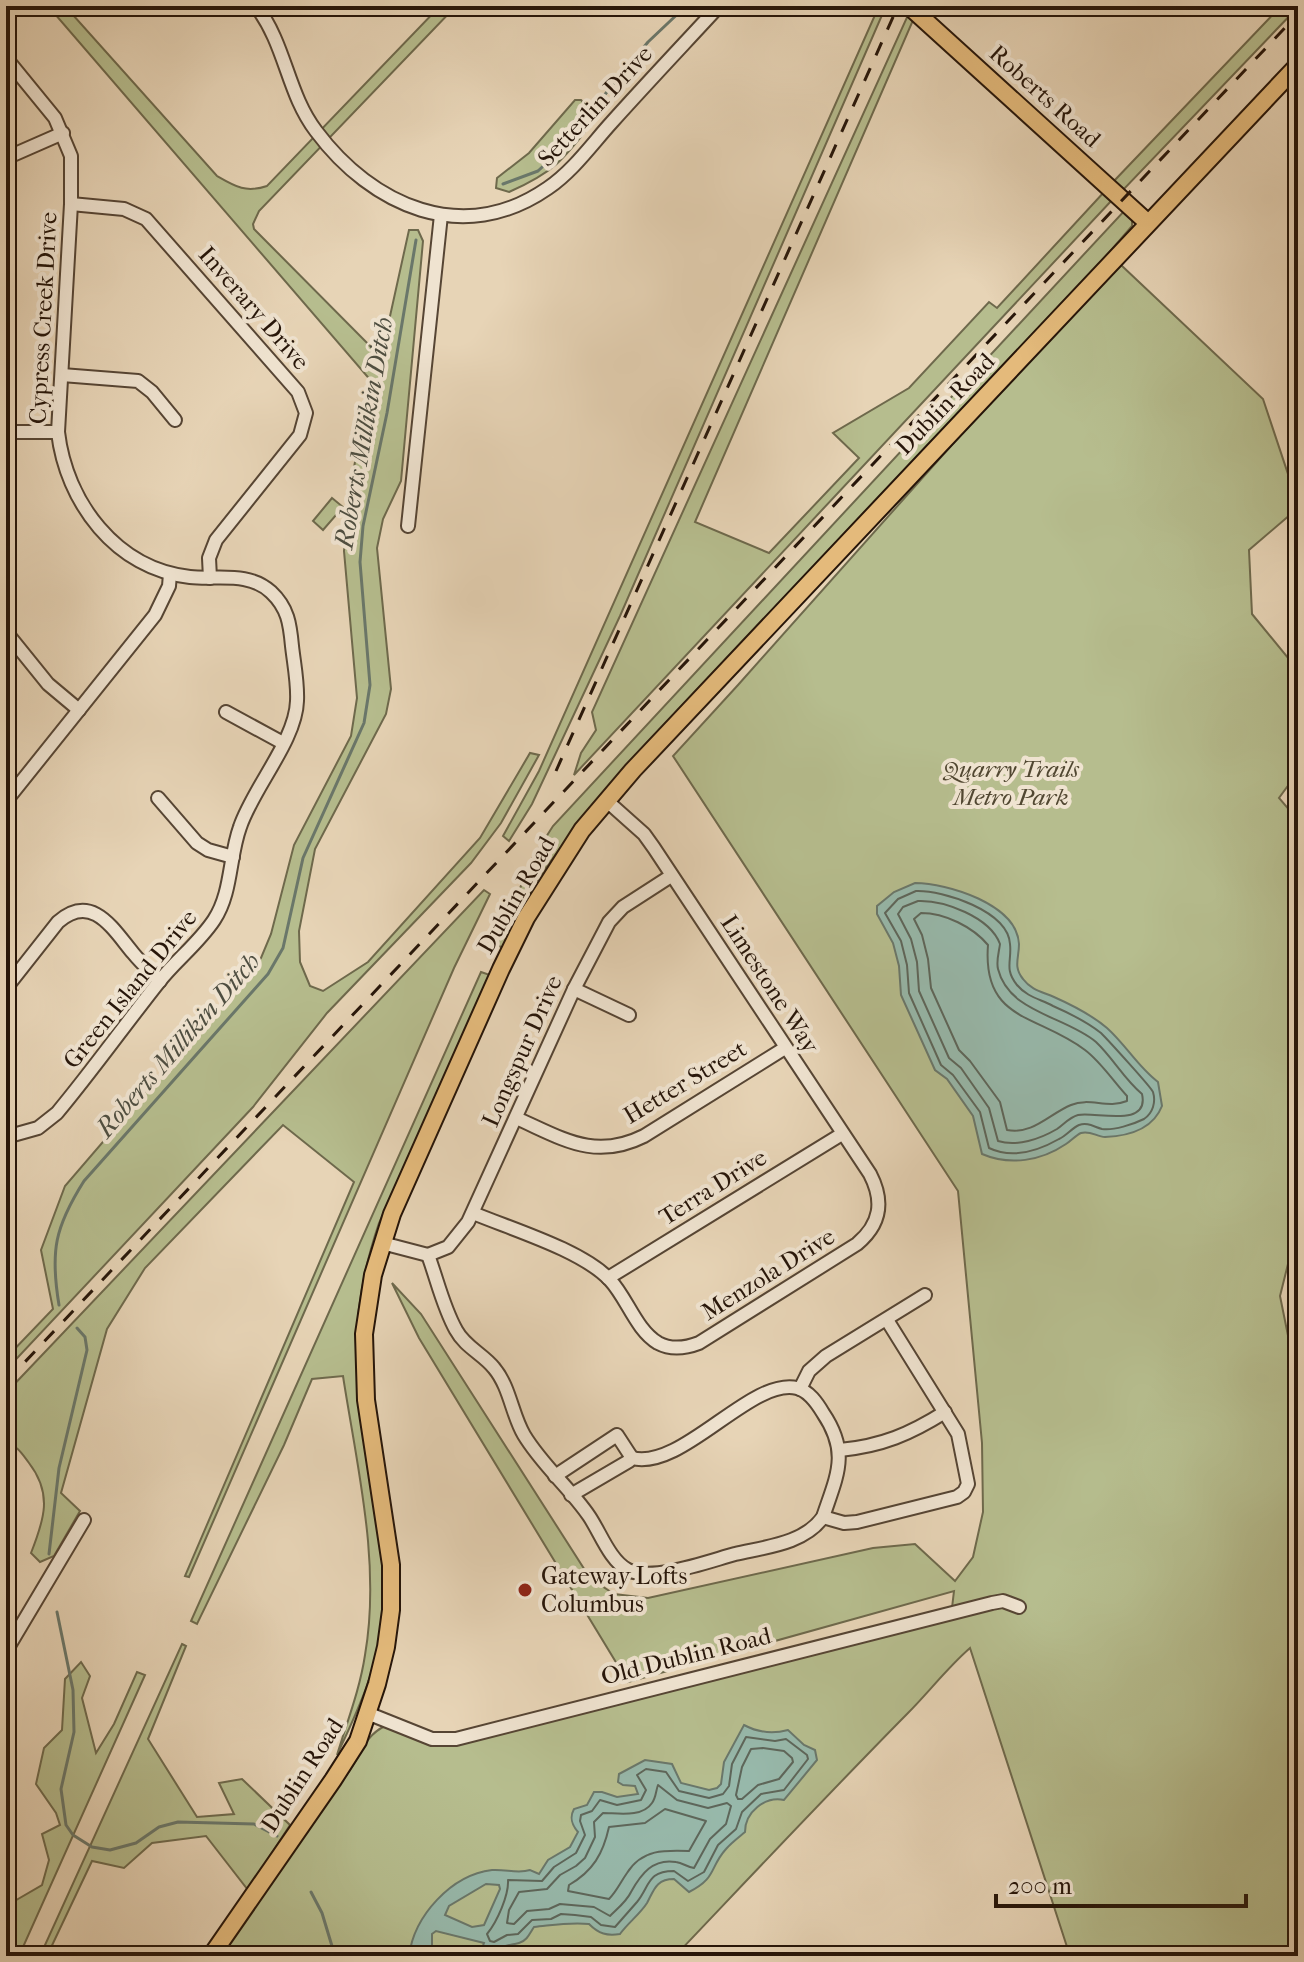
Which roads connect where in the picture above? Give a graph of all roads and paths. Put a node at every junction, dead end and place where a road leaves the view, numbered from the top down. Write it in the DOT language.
graph roads {
  1 [pos="256,6"];
  2 [pos="719,6"];
  3 [pos="909,6"];
  4 [pos="6,58"];
  5 [pos="1298,65"];
  6 [pos="63,133"];
  7 [pos="6,158"];
  8 [pos="71,204"];
  9 [pos="441,215"];
  10 [pos="1148,223"];
  11 [pos="62,375"];
  12 [pos="175,420"];
  13 [pos="6,432"];
  14 [pos="58,432"];
  15 [pos="408,526"];
  16 [pos="170,574"];
  17 [pos="210,578"];
  18 [pos="289,602"];
  19 [pos="6,632"];
  20 [pos="79,710"];
  21 [pos="226,712"];
  22 [pos="283,743"];
  23 [pos="8,796"];
  24 [pos="158,798"];
  25 [pos="607,801"];
  26 [pos="233,857"];
  27 [pos="671,876"];
  28 [pos="160,981"];
  29 [pos="6,988"];
  30 [pos="574,989"];
  31 [pos="629,1015"];
  32 [pos="785,1048"];
  33 [pos="516,1118"];
  34 [pos="842,1134"];
  35 [pos="6,1137"];
  36 [pos="880,1203"];
  37 [pos="473,1213"];
  38 [pos="382,1243"];
  39 [pos="428,1255"];
  40 [pos="608,1278"];
  41 [pos="925,1295"];
  42 [pos="887,1320"];
  43 [pos="800,1389"];
  44 [pos="945,1412"];
  45 [pos="840,1450"];
  46 [pos="632,1458"];
  47 [pos="555,1476"];
  48 [pos="571,1495"];
  49 [pos="823,1517"];
  50 [pos="84,1520"];
  51 [pos="1019,1607"];
  52 [pos="6,1651"];
  53 [pos="367,1713"];
  54 [pos="211,1956"];
  1 -- 9 [label="street, Setterlin Drive"];
  2 -- 9 [label="street, Setterlin Drive"];
  3 -- 10 [label="main road, Roberts Road"];
  4 -- 6 [label="street, Cypress Creek Drive"];
  5 -- 10 [label="main road, Dublin Road"];
  6 -- 7 [label="street"];
  6 -- 8 [label="street, Cypress Creek Drive"];
  8 -- 11 [label="street, Cypress Creek Drive"];
  8 -- 17 [label="street, Inverary Drive"];
  9 -- 15 [label="street"];
  10 -- 25 [label="main road, Dublin Road"];
  11 -- 12 [label="street"];
  11 -- 14 [label="street, Cypress Creek Drive"];
  13 -- 14 [label="street"];
  14 -- 16 [label="street, Cypress Creek Drive"];
  16 -- 17 [label="street, Cypress Creek Drive"];
  16 -- 20 [label="street"];
  17 -- 18 [label="street, Cypress Creek Drive"];
  18 -- 22 [label="street, Green Island Drive"];
  19 -- 20 [label="street"];
  20 -- 23 [label="street"];
  21 -- 22 [label="street"];
  22 -- 26 [label="street, Green Island Drive"];
  24 -- 26 [label="street"];
  25 -- 27 [label="street, Limestone Way"];
  25 -- 38 [label="main road, Dublin Road"];
  26 -- 28 [label="street, Green Island Drive"];
  27 -- 30 [label="street, Longspur Drive"];
  27 -- 32 [label="street, Limestone Way"];
  28 -- 29 [label="street"];
  28 -- 35 [label="street, Green Island Drive"];
  30 -- 31 [label="street"];
  30 -- 33 [label="street, Longspur Drive"];
  32 -- 33 [label="street, Hetter Street"];
  32 -- 34 [label="street, Limestone Way"];
  33 -- 37 [label="street, Longspur Drive"];
  34 -- 36 [label="street, Limestone Way"];
  34 -- 40 [label="street, Terra Drive"];
  36 -- 40 [label="street, Menzola Drive"];
  37 -- 39 [label="street, Longspur Drive"];
  37 -- 40 [label="street"];
  38 -- 39 [label="street"];
  38 -- 53 [label="main road, Dublin Road"];
  39 -- 47 [label="street"];
  41 -- 42 [label="street"];
  42 -- 43 [label="street"];
  42 -- 44 [label="street"];
  43 -- 45 [label="street"];
  43 -- 46 [label="street"];
  44 -- 45 [label="street"];
  44 -- 49 [label="street"];
  45 -- 49 [label="street"];
  46 -- 47 [label="street"];
  46 -- 48 [label="street"];
  47 -- 48 [label="street"];
  48 -- 49 [label="street"];
  50 -- 52 [label="street"];
  51 -- 53 [label="street, Old Dublin Road"];
  53 -- 54 [label="main road, Dublin Road"];
}
